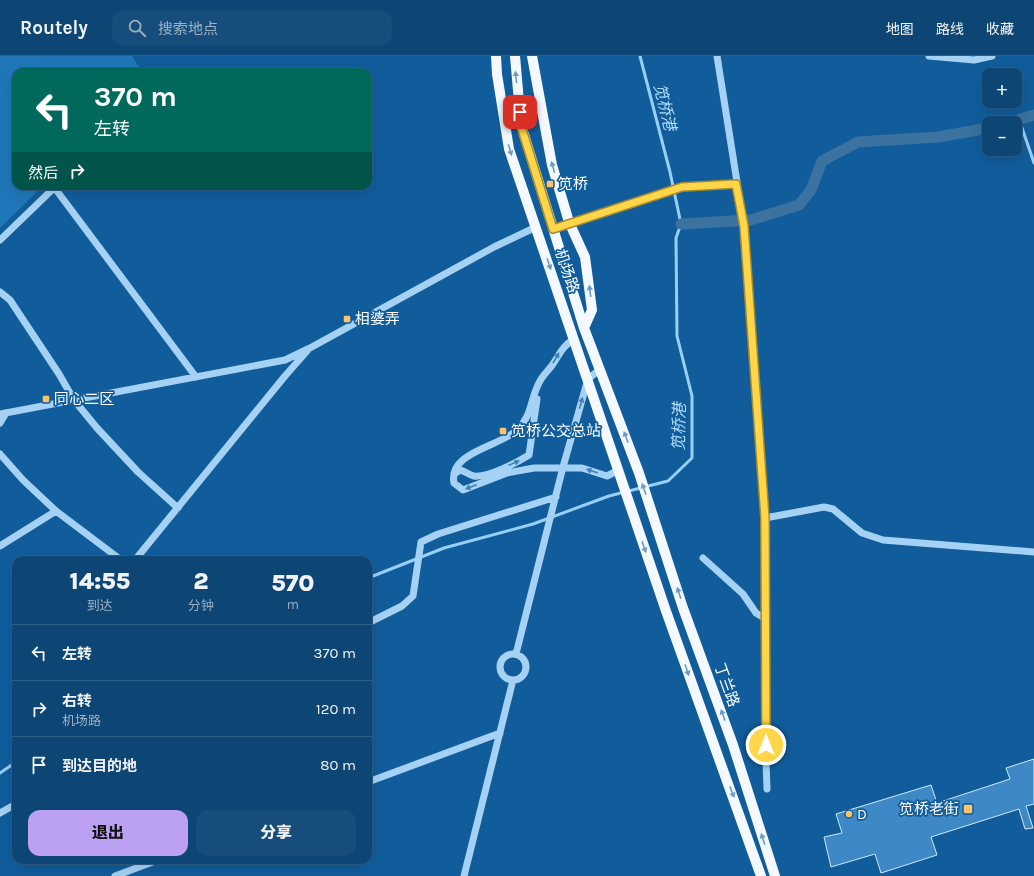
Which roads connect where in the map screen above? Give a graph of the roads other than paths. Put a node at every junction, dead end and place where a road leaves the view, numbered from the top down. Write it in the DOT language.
graph roads {
  1 [pos="496,56"];
  2 [pos="515,56"];
  3 [pos="532,56"];
  4 [pos="717,56"];
  5 [pos="929,56"];
  6 [pos="992,56"];
  7 [pos="736,184"];
  8 [pos="52,190"];
  9 [pos="57,190"];
  10 [pos="569,222"];
  11 [pos="536,227"];
  12 [pos="553,229"];
  13 [pos="0,240"];
  14 [pos="0,292"];
  15 [pos="584,328"];
  16 [pos="574,339"];
  17 [pos="310,348"];
  18 [pos="599,370"];
  19 [pos="196,377"];
  20 [pos="588,379"];
  21 [pos="540,381"];
  22 [pos="74,400"];
  23 [pos="3,414"];
  24 [pos="0,423"];
  25 [pos="0,454"];
  26 [pos="563,468"];
  27 [pos="619,470"];
  28 [pos="453,475"];
  29 [pos="555,501"];
  30 [pos="178,508"];
  31 [pos="56,511"];
  32 [pos="765,518"];
  33 [pos="0,546"];
  34 [pos="1034,552"];
  35 [pos="116,556"];
  36 [pos="138,556"];
  37 [pos="703,558"];
  38 [pos="766,619"];
  39 [pos="372,621"];
  40 [pos="516,654"];
  41 [pos="513,680"];
  42 [pos="500,733"];
  43 [pos="372,781"];
  44 [pos="767,789"];
  45 [pos="12,806"];
  46 [pos="0,813"];
  47 [pos="148,864"];
  48 [pos="117,876"];
  49 [pos="464,876"];
  50 [pos="761,876"];
  51 [pos="775,876"];
  1 -- 11 [label="main road, 机场路, one-way"];
  12 -- 2 [label="main road, 机场路, one-way"];
  10 -- 3 [label="main road, 机场路, one-way"];
  4 -- 7 [label="street"];
  5 -- 6 [label="street"];
  7 -- 10 [label="street"];
  7 -- 32 [label="street"];
  8 -- 13 [label="street"];
  9 -- 19 [label="street"];
  10 -- 12 [label="street"];
  15 -- 10 [label="main road, 机场路, one-way"];
  11 -- 16 [label="main road, 机场路, one-way"];
  11 -- 17 [label="street"];
  12 -- 15 [label="main road, 机场路"];
  14 -- 22 [label="street"];
  15 -- 18 [label="main road, 机场路"];
  16 -- 20 [label="main road, 机场路"];
  21 -- 16 [label="street, one-way"];
  17 -- 19 [label="street"];
  17 -- 30 [label="street"];
  18 -- 20 [label="street"];
  51 -- 18 [label="main road, 丁兰路, one-way"];
  19 -- 22 [label="street"];
  26 -- 20 [label="street, one-way"];
  20 -- 27 [label="main road"];
  21 -- 28 [label="street"];
  28 -- 21 [label="street, one-way"];
  22 -- 23 [label="street"];
  22 -- 30 [label="street"];
  23 -- 24 [label="street"];
  25 -- 31 [label="street"];
  27 -- 26 [label="street, one-way"];
  26 -- 28 [label="street, one-way"];
  26 -- 29 [label="street"];
  27 -- 50 [label="main road, one-way"];
  29 -- 39 [label="street"];
  29 -- 40 [label="street"];
  30 -- 36 [label="street"];
  31 -- 33 [label="street"];
  31 -- 35 [label="street"];
  32 -- 34 [label="street"];
  32 -- 38 [label="street"];
  37 -- 38 [label="street"];
  38 -- 44 [label="street"];
  40 -- 41 [label="street"];
  40 -- 41 [label="street"];
  41 -- 42 [label="street"];
  42 -- 43 [label="street"];
  42 -- 49 [label="street"];
  45 -- 46 [label="street"];
  47 -- 48 [label="street"];
}
